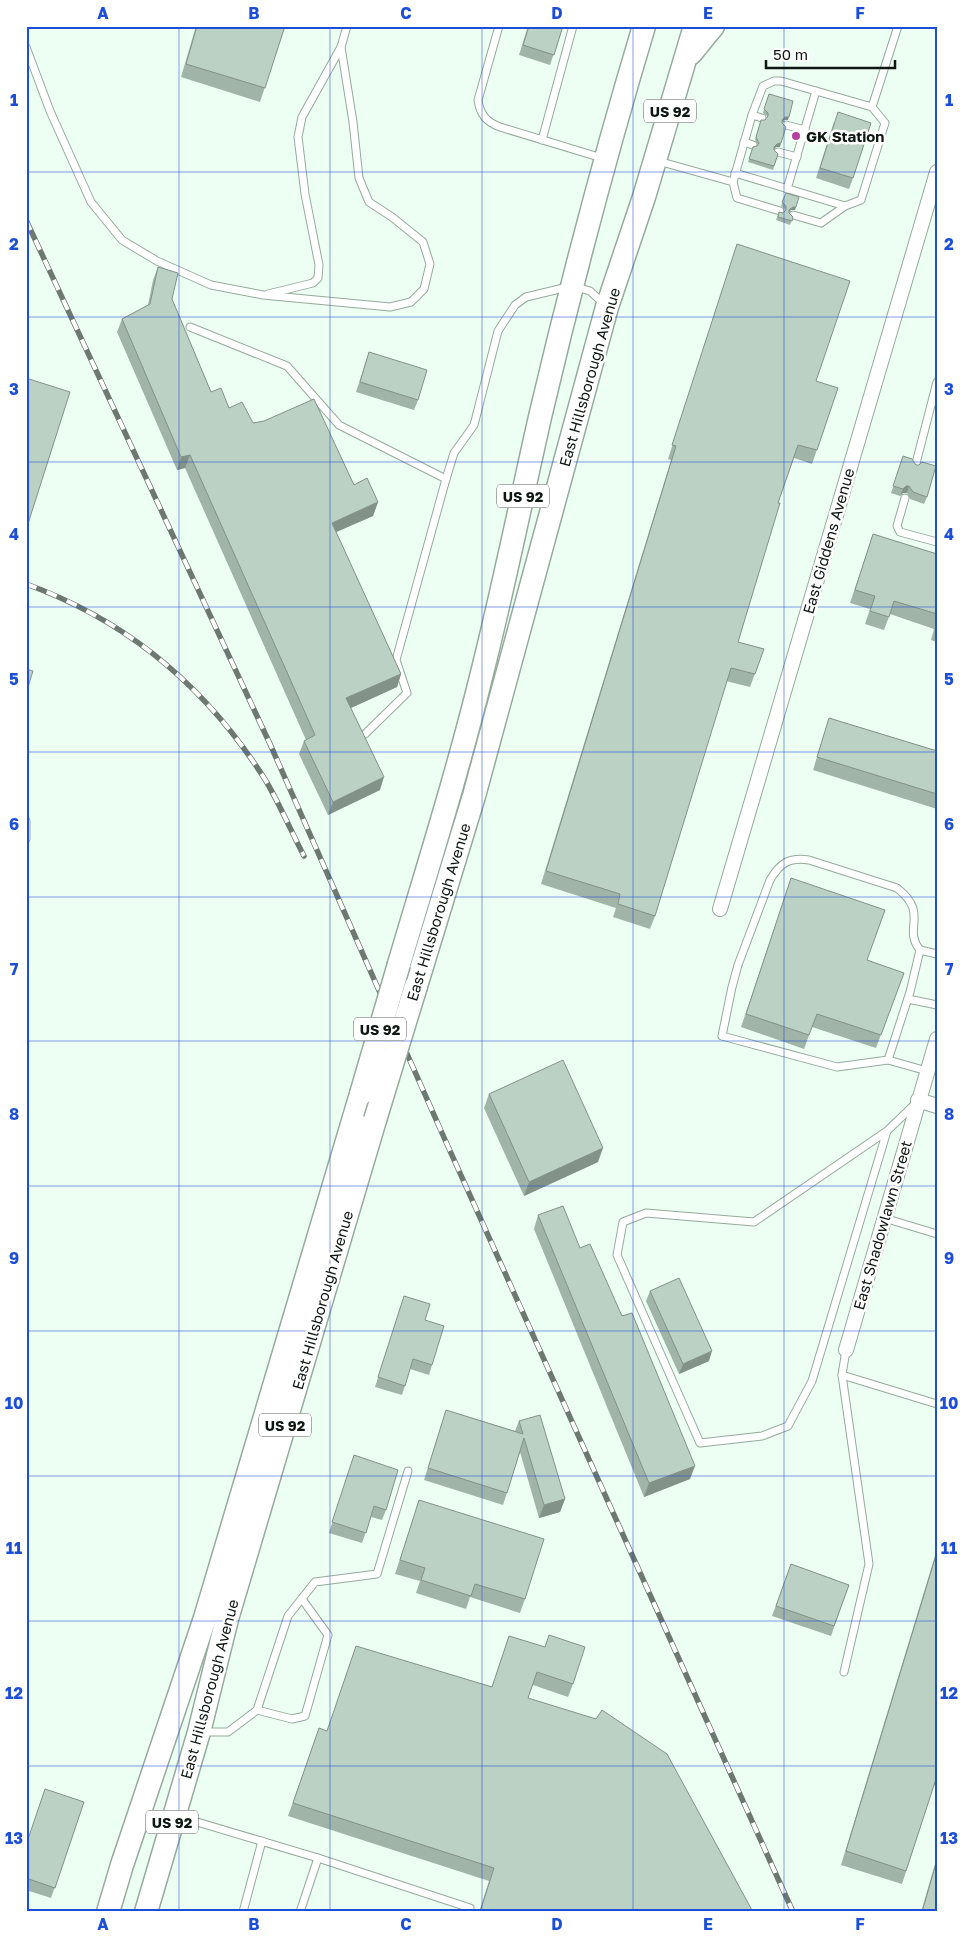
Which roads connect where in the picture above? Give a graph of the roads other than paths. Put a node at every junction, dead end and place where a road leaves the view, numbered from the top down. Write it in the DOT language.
graph roads {
  1 [pos="347,26"];
  2 [pos="499,26"];
  3 [pos="573,26"];
  4 [pos="695,26"];
  5 [pos="713,26"];
  6 [pos="898,26"];
  7 [pos="639,33"];
  8 [pos="26,47"];
  9 [pos="341,48"];
  10 [pos="684,62"];
  11 [pos="816,91"];
  12 [pos="872,107"];
  13 [pos="752,115"];
  14 [pos="762,118"];
  15 [pos="786,125"];
  16 [pos="805,130"];
  17 [pos="542,140"];
  18 [pos="744,142"];
  19 [pos="753,145"];
  20 [pos="778,152"];
  21 [pos="796,157"];
  22 [pos="604,159"];
  23 [pos="655,160"];
  24 [pos="937,172"];
  25 [pos="735,173"];
  26 [pos="733,182"];
  27 [pos="788,189"];
  28 [pos="845,206"];
  29 [pos="780,211"];
  30 [pos="794,215"];
  31 [pos="572,286"];
  32 [pos="263,296"];
  33 [pos="607,307"];
  34 [pos="190,328"];
  35 [pos="937,382"];
  36 [pos="915,467"];
  37 [pos="446,479"];
  38 [pos="905,498"];
  39 [pos="937,542"];
  40 [pos="365,734"];
  41 [pos="26,821"];
  42 [pos="26,839"];
  43 [pos="720,909"];
  44 [pos="920,950"];
  45 [pos="937,954"];
  46 [pos="908,999"];
  47 [pos="937,1005"];
  48 [pos="937,1039"];
  49 [pos="888,1060"];
  50 [pos="927,1071"];
  51 [pos="918,1100"];
  52 [pos="937,1106"];
  53 [pos="887,1131"];
  54 [pos="884,1218"];
  55 [pos="937,1234"];
  56 [pos="846,1350"];
  57 [pos="842,1374"];
  58 [pos="937,1404"];
  59 [pos="408,1472"];
  60 [pos="302,1599"];
  61 [pos="844,1672"];
  62 [pos="257,1710"];
  63 [pos="199,1732"];
  64 [pos="174,1815"];
  65 [pos="262,1841"];
  66 [pos="318,1858"];
  67 [pos="108,1912"];
  68 [pos="146,1912"];
  69 [pos="243,1912"];
  70 [pos="300,1912"];
  71 [pos="469,1912"];
  1 -- 9 [label="lane"];
  2 -- 17 [label="lane"];
  3 -- 17 [label="lane"];
  4 -- 10 [label="main road, East Hillsborough Avenue / US 92"];
  5 -- 10 [label="main road"];
  6 -- 12 [label="lane"];
  7 -- 22 [label="main road, East Hillsborough Avenue / US 92"];
  8 -- 32 [label="lane"];
  9 -- 32 [label="lane"];
  9 -- 32 [label="lane"];
  10 -- 23 [label="main road, East Hillsborough Avenue / US 92"];
  11 -- 12 [label="lane"];
  11 -- 13 [label="lane"];
  11 -- 16 [label="lane"];
  12 -- 28 [label="lane"];
  13 -- 14 [label="lane"];
  13 -- 18 [label="lane"];
  15 -- 16 [label="lane"];
  16 -- 21 [label="lane"];
  17 -- 22 [label="lane"];
  18 -- 19 [label="lane"];
  18 -- 25 [label="lane"];
  20 -- 21 [label="lane"];
  21 -- 27 [label="lane"];
  22 -- 31 [label="main road, East Hillsborough Avenue / US 92"];
  23 -- 26 [label="lane"];
  23 -- 33 [label="main road, East Hillsborough Avenue / US 92"];
  24 -- 43 [label="street, East Giddens Avenue"];
  25 -- 26 [label="lane"];
  25 -- 27 [label="lane"];
  26 -- 29 [label="lane"];
  27 -- 28 [label="lane"];
  28 -- 30 [label="lane"];
  31 -- 33 [label="lane"];
  31 -- 37 [label="lane"];
  31 -- 67 [label="main road, East Hillsborough Avenue / US 92, bridge"];
  33 -- 63 [label="main road, East Hillsborough Avenue / US 92, bridge"];
  34 -- 37 [label="lane"];
  35 -- 36 [label="lane"];
  37 -- 40 [label="lane"];
  38 -- 39 [label="lane"];
  41 -- 42 [label="lane"];
  44 -- 45 [label="lane"];
  44 -- 46 [label="lane"];
  44 -- 49 [label="lane"];
  46 -- 47 [label="lane"];
  46 -- 49 [label="lane"];
  48 -- 50 [label="street, East Shadowlawn Street"];
  49 -- 50 [label="lane"];
  50 -- 51 [label="street, East Shadowlawn Street"];
  51 -- 52 [label="street"];
  51 -- 53 [label="lane"];
  51 -- 54 [label="street, East Shadowlawn Street"];
  53 -- 53 [label="lane"];
  54 -- 55 [label="lane"];
  54 -- 56 [label="street, East Shadowlawn Street"];
  56 -- 57 [label="lane"];
  57 -- 58 [label="lane"];
  57 -- 61 [label="lane"];
  59 -- 60 [label="lane"];
  60 -- 62 [label="lane"];
  60 -- 62 [label="lane"];
  62 -- 63 [label="lane"];
  63 -- 64 [label="main road, East Hillsborough Avenue / US 92"];
  64 -- 65 [label="lane"];
  64 -- 68 [label="main road, East Hillsborough Avenue / US 92"];
  65 -- 66 [label="lane"];
  65 -- 69 [label="lane"];
  66 -- 70 [label="lane"];
  66 -- 71 [label="lane"];
}
